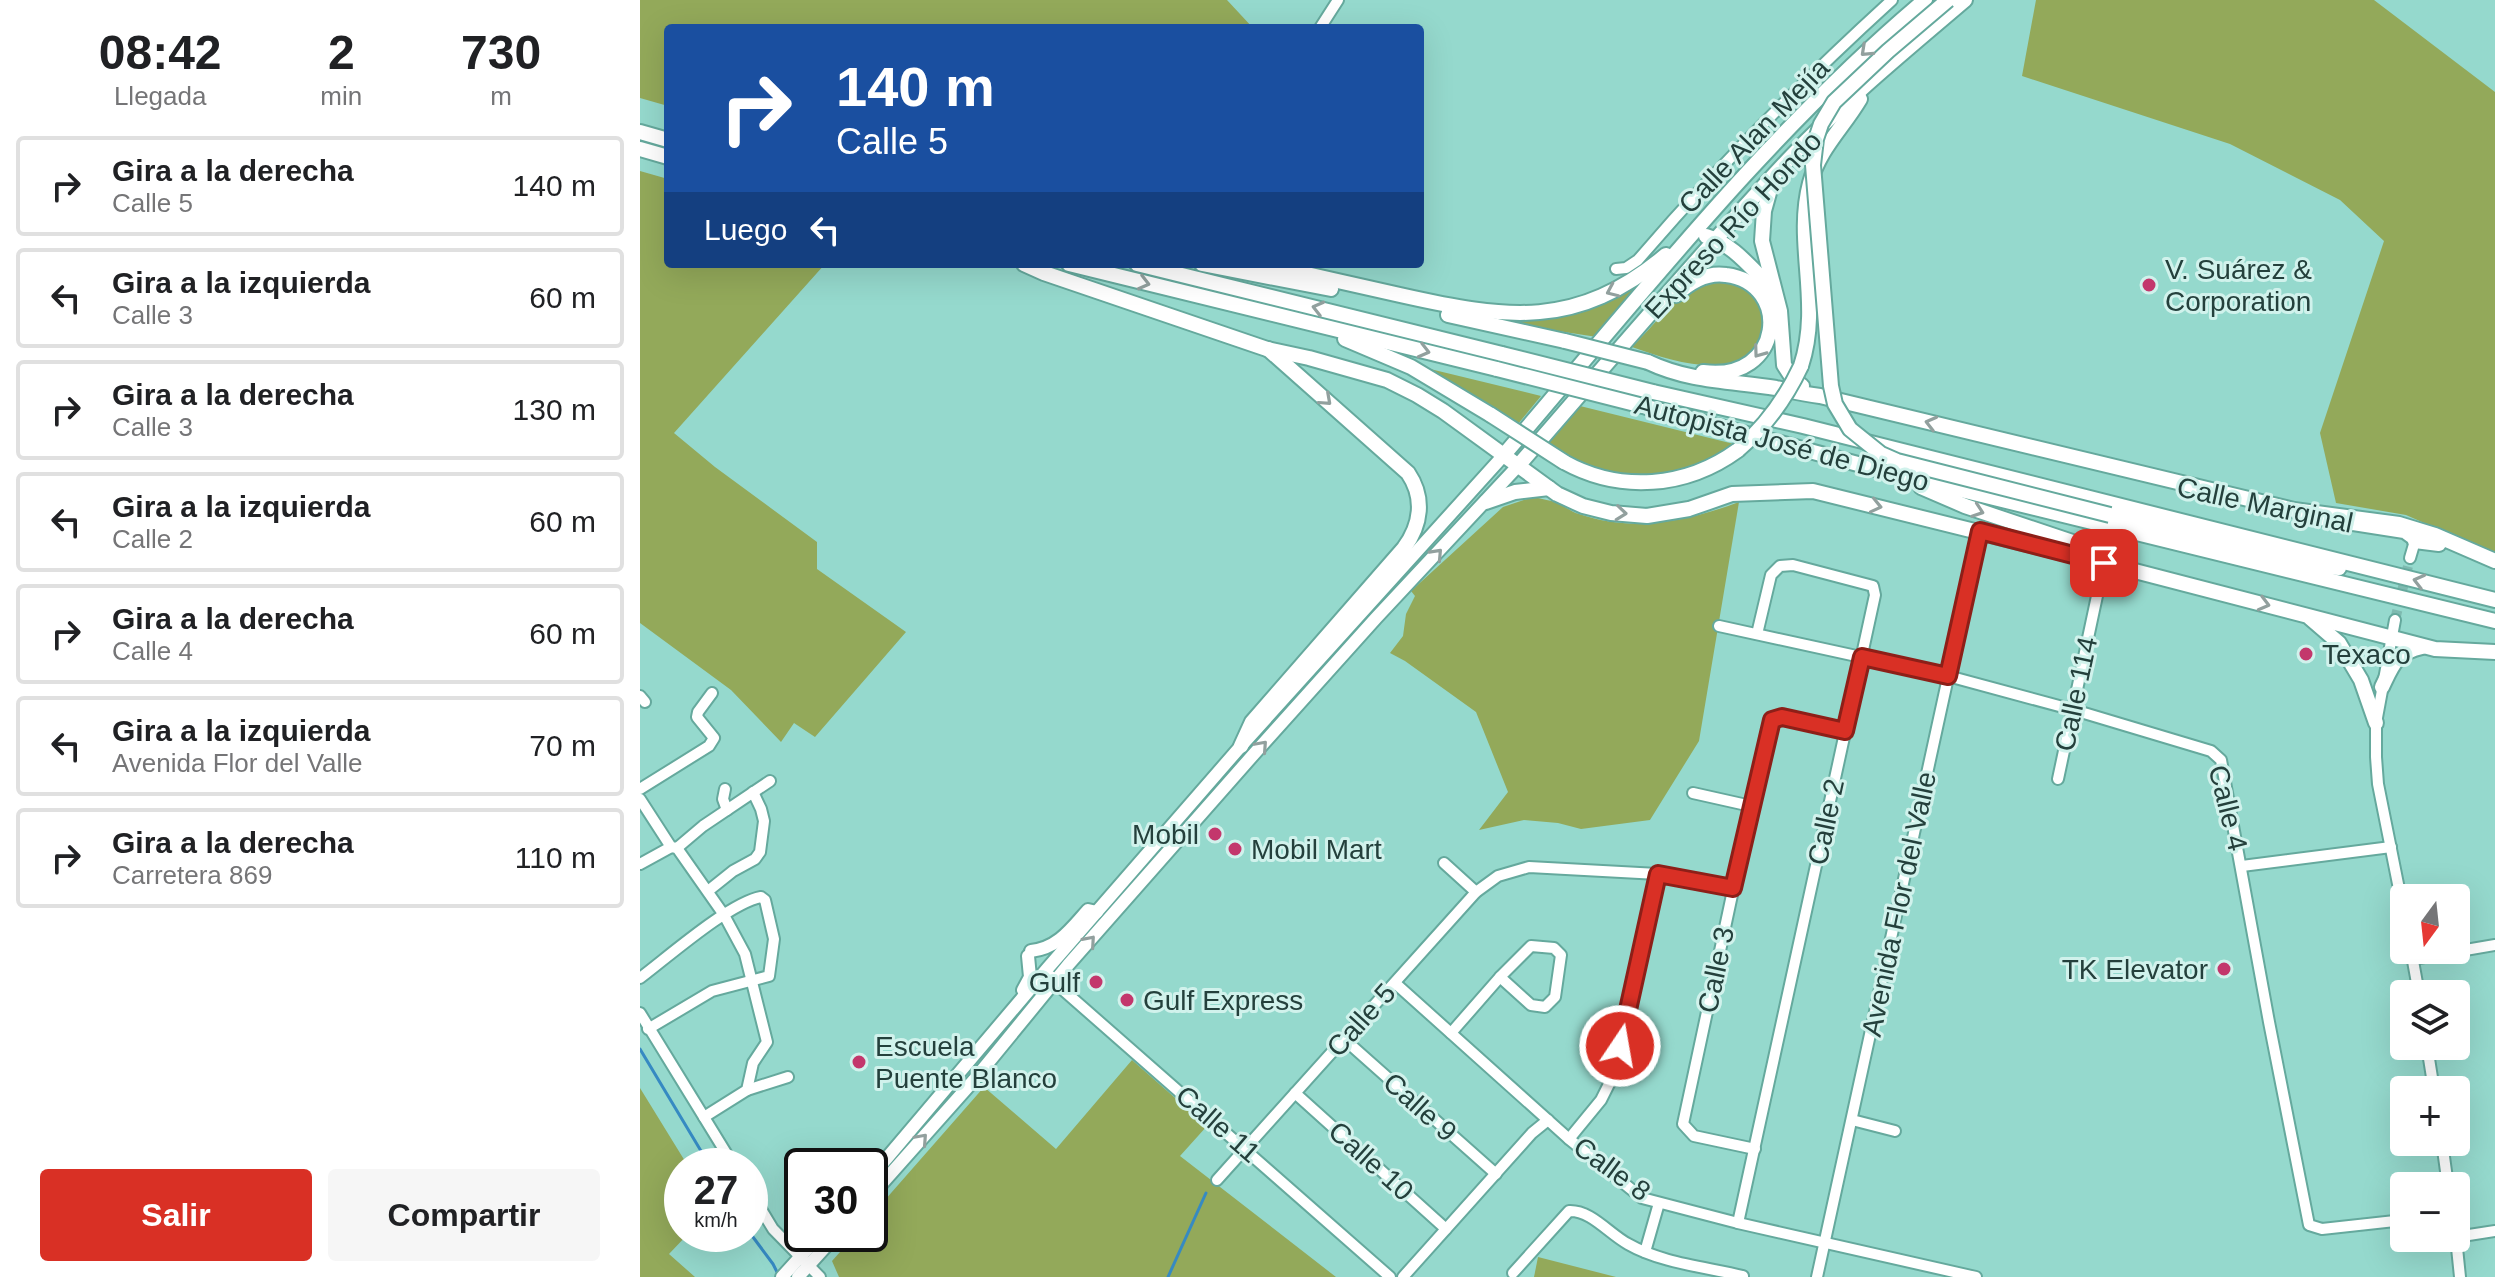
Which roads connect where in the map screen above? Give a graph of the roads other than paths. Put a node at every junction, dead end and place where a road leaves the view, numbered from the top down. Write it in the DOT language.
graph roads {
  1 [pos="1338,0"];
  2 [pos="1892,0"];
  3 [pos="1918,0"];
  4 [pos="1925,0"];
  5 [pos="1948,0"];
  6 [pos="1965,0"];
  7 [pos="1323,24"];
  8 [pos="1887,32"];
  9 [pos="1869,83"];
  10 [pos="640,132"];
  11 [pos="664,139"];
  12 [pos="640,149"];
  13 [pos="664,156"];
  14 [pos="1774,176"];
  15 [pos="1694,234"];
  16 [pos="1716,239"];
  17 [pos="1033,268"];
  18 [pos="1085,268"];
  19 [pos="1153,268"];
  20 [pos="1223,268"];
  21 [pos="1280,268"];
  22 [pos="1616,269"];
  23 [pos="1774,290"];
  24 [pos="1652,312"];
  25 [pos="1311,324"];
  26 [pos="1267,349"];
  27 [pos="1648,362"];
  28 [pos="1820,396"];
  29 [pos="1503,456"];
  30 [pos="1517,467"];
  31 [pos="1880,470"];
  32 [pos="1549,488"];
  33 [pos="1486,502"];
  34 [pos="1980,531"];
  35 [pos="2416,536"];
  36 [pos="2410,558"];
  37 [pos="2104,563"];
  38 [pos="2495,564"];
  39 [pos="2317,566"];
  40 [pos="2392,574"];
  41 [pos="2390,595"];
  42 [pos="2238,597"];
  43 [pos="2495,600"];
  44 [pos="2306,616"];
  45 [pos="2395,620"];
  46 [pos="2495,621"];
  47 [pos="1719,626"];
  48 [pos="1757,634"];
  49 [pos="2391,638"];
  50 [pos="1332,645"];
  51 [pos="2424,646"];
  52 [pos="2495,652"];
  53 [pos="1862,657"];
  54 [pos="1948,676"];
  55 [pos="2382,687"];
  56 [pos="712,693"];
  57 [pos="2074,710"];
  58 [pos="1282,723"];
  59 [pos="2376,723"];
  60 [pos="1845,731"];
  61 [pos="1241,746"];
  62 [pos="2058,779"];
  63 [pos="770,781"];
  64 [pos="640,789"];
  65 [pos="725,789"];
  66 [pos="753,792"];
  67 [pos="1693,793"];
  68 [pos="640,799"];
  69 [pos="1751,806"];
  70 [pos="727,810"];
  71 [pos="674,847"];
  72 [pos="2391,847"];
  73 [pos="1444,863"];
  74 [pos="640,864"];
  75 [pos="2242,866"];
  76 [pos="1658,874"];
  77 [pos="2398,884"];
  78 [pos="1733,888"];
  79 [pos="708,891"];
  80 [pos="1476,892"];
  81 [pos="1097,912"];
  82 [pos="724,915"];
  83 [pos="2495,945"];
  84 [pos="2470,948"];
  85 [pos="1047,969"];
  86 [pos="1500,977"];
  87 [pos="640,978"];
  88 [pos="751,980"];
  89 [pos="1054,982"];
  90 [pos="1395,983"];
  91 [pos="1019,1003"];
  92 [pos="640,1013"];
  93 [pos="648,1029"];
  94 [pos="1451,1033"];
  95 [pos="1344,1039"];
  96 [pos="788,1077"];
  97 [pos="747,1090"];
  98 [pos="1295,1093"];
  99 [pos="704,1117"];
  100 [pos="1548,1120"];
  101 [pos="1852,1120"];
  102 [pos="1895,1131"];
  103 [pos="1569,1139"];
  104 [pos="723,1148"];
  105 [pos="1246,1148"];
  106 [pos="1755,1149"];
  107 [pos="888,1157"];
  108 [pos="1496,1174"];
  109 [pos="888,1177"];
  110 [pos="1217,1180"];
  111 [pos="1659,1203"];
  112 [pos="768,1221"];
  113 [pos="2390,1222"];
  114 [pos="1738,1223"];
  115 [pos="1446,1229"];
  116 [pos="2495,1231"];
  117 [pos="2470,1235"];
  118 [pos="1825,1243"];
  119 [pos="817,1252"];
  120 [pos="1645,1252"];
  121 [pos="2457,1252"];
  122 [pos="800,1268"];
  123 [pos="1513,1273"];
  124 [pos="1711,1273"];
  125 [pos="1743,1276"];
  126 [pos="782,1277"];
  127 [pos="820,1277"];
  128 [pos="1390,1277"];
  129 [pos="1403,1277"];
  130 [pos="1817,1277"];
  131 [pos="1976,1277"];
  132 [pos="2460,1277"];
  1 -- 7 [label="street"];
  2 -- 22 [label="street, Calle Alan Mejía"];
  3 -- 8 [label="highway"];
  4 -- 8 [label="highway, Expreso Río Hondo"];
  5 -- 39 [label="highway, bridge"];
  6 -- 9 [label="highway, Expreso Río Hondo"];
  8 -- 15 [label="highway, Expreso Río Hondo, one-way"];
  9 -- 14 [label="highway, Expreso Río Hondo"];
  9 -- 25 [label="highway, bridge"];
  10 -- 11 [label="highway"];
  12 -- 13 [label="highway"];
  14 -- 16 [label="highway, Expreso Río Hondo"];
  14 -- 23 [label="highway"];
  15 -- 16 [label="highway"];
  15 -- 21 [label="highway, one-way"];
  15 -- 29 [label="highway, Expreso Río Hondo"];
  16 -- 23 [label="highway"];
  16 -- 24 [label="highway, Expreso Río Hondo"];
  17 -- 26 [label="highway"];
  18 -- 25 [label="highway, Autopista José de Diego, one-way"];
  40 -- 19 [label="highway, Autopista José de Diego, one-way, bridge"];
  20 -- 27 [label="highway, bridge"];
  23 -- 28 [label="highway"];
  24 -- 27 [label="highway, one-way"];
  24 -- 30 [label="highway, Expreso Río Hondo"];
  25 -- 31 [label="highway, Autopista José de Diego, one-way, bridge"];
  26 -- 29 [label="highway"];
  26 -- 61 [label="highway, one-way"];
  27 -- 28 [label="highway, Calle Marginal"];
  35 -- 28 [label="highway, Calle Marginal, one-way"];
  29 -- 30 [label="highway"];
  29 -- 50 [label="main road"];
  30 -- 32 [label="highway"];
  30 -- 33 [label="main road"];
  31 -- 41 [label="highway, Autopista José de Diego"];
  31 -- 42 [label="highway, one-way"];
  32 -- 33 [label="highway"];
  32 -- 34 [label="highway, one-way"];
  58 -- 33 [label="main road, one-way"];
  34 -- 37 [label="highway"];
  34 -- 54 [label="street, Avenida Flor del Valle"];
  35 -- 36 [label="street"];
  35 -- 38 [label="highway, Calle Marginal"];
  37 -- 42 [label="highway"];
  37 -- 57 [label="street, Calle 114"];
  39 -- 40 [label="highway"];
  39 -- 41 [label="highway"];
  43 -- 40 [label="highway, Autopista José de Diego, one-way"];
  41 -- 46 [label="highway, Autopista José de Diego"];
  42 -- 44 [label="highway, one-way"];
  44 -- 49 [label="highway"];
  44 -- 59 [label="highway"];
  45 -- 49 [label="street"];
  47 -- 48 [label="street, Calle 4"];
  48 -- 53 [label="street, Calle 4"];
  48 -- 53 [label="street, Calle 2"];
  49 -- 51 [label="highway"];
  49 -- 55 [label="street"];
  50 -- 58 [label="main road"];
  50 -- 61 [label="main road"];
  51 -- 52 [label="highway"];
  51 -- 55 [label="highway"];
  53 -- 54 [label="street, Calle 4"];
  53 -- 60 [label="street, Calle 2"];
  54 -- 57 [label="street, Calle 4"];
  54 -- 101 [label="street, Avenida Flor del Valle"];
  55 -- 59 [label="street"];
  56 -- 64 [label="street"];
  57 -- 62 [label="street, Calle 114"];
  57 -- 75 [label="street, Calle 4"];
  89 -- 58 [label="main road, one-way"];
  59 -- 72 [label="street"];
  60 -- 69 [label="street, Calle 3"];
  60 -- 106 [label="street, Calle 2"];
  61 -- 81 [label="main road"];
  63 -- 66 [label="street"];
  65 -- 70 [label="street"];
  66 -- 70 [label="street"];
  66 -- 79 [label="street"];
  67 -- 69 [label="street"];
  68 -- 71 [label="street"];
  69 -- 78 [label="street, Calle 3"];
  70 -- 71 [label="street"];
  71 -- 74 [label="street"];
  71 -- 79 [label="street"];
  72 -- 75 [label="street"];
  72 -- 77 [label="street"];
  73 -- 80 [label="street"];
  75 -- 113 [label="street, Calle 4"];
  76 -- 78 [label="street, Calle 5"];
  76 -- 80 [label="street, Calle 5"];
  76 -- 103 [label="street"];
  78 -- 106 [label="street, Calle 3"];
  79 -- 82 [label="street"];
  80 -- 90 [label="street, Calle 5"];
  81 -- 85 [label="main road"];
  81 -- 91 [label="main road"];
  82 -- 87 [label="street"];
  82 -- 88 [label="street"];
  82 -- 88 [label="street"];
  83 -- 84 [label="street"];
  85 -- 89 [label="street, Calle 11"];
  85 -- 91 [label="main road"];
  86 -- 86 [label="street"];
  86 -- 94 [label="street"];
  88 -- 93 [label="street"];
  88 -- 97 [label="street"];
  89 -- 105 [label="street, Calle 11"];
  109 -- 89 [label="main road, one-way"];
  90 -- 94 [label="street, Calle 8"];
  90 -- 95 [label="street, Calle 5"];
  91 -- 107 [label="main road"];
  92 -- 93 [label="street"];
  93 -- 99 [label="street"];
  94 -- 100 [label="street, Calle 8"];
  95 -- 98 [label="street, Calle 5"];
  95 -- 108 [label="street, Calle 9"];
  96 -- 97 [label="street"];
  97 -- 99 [label="street"];
  98 -- 105 [label="street, Calle 5"];
  98 -- 115 [label="street, Calle 10"];
  99 -- 104 [label="street"];
  100 -- 103 [label="street, Calle 8"];
  100 -- 108 [label="street"];
  101 -- 102 [label="street"];
  101 -- 118 [label="street, Avenida Flor del Valle"];
  103 -- 111 [label="street, Calle 8"];
  105 -- 110 [label="street, Calle 5"];
  105 -- 128 [label="street, Calle 11"];
  106 -- 114 [label="street, Calle 2"];
  108 -- 115 [label="street"];
  111 -- 114 [label="street, Calle 8"];
  111 -- 120 [label="street"];
  112 -- 122 [label="street"];
  114 -- 118 [label="street, Calle 8"];
  115 -- 129 [label="street"];
  116 -- 117 [label="street"];
  118 -- 130 [label="street, Avenida Flor del Valle"];
  118 -- 131 [label="street, Calle 8"];
  119 -- 122 [label="main road"];
  120 -- 123 [label="street"];
  120 -- 124 [label="street"];
  121 -- 132 [label="street"];
  122 -- 126 [label="main road"];
  122 -- 127 [label="street"];
  124 -- 125 [label="street"];
}
